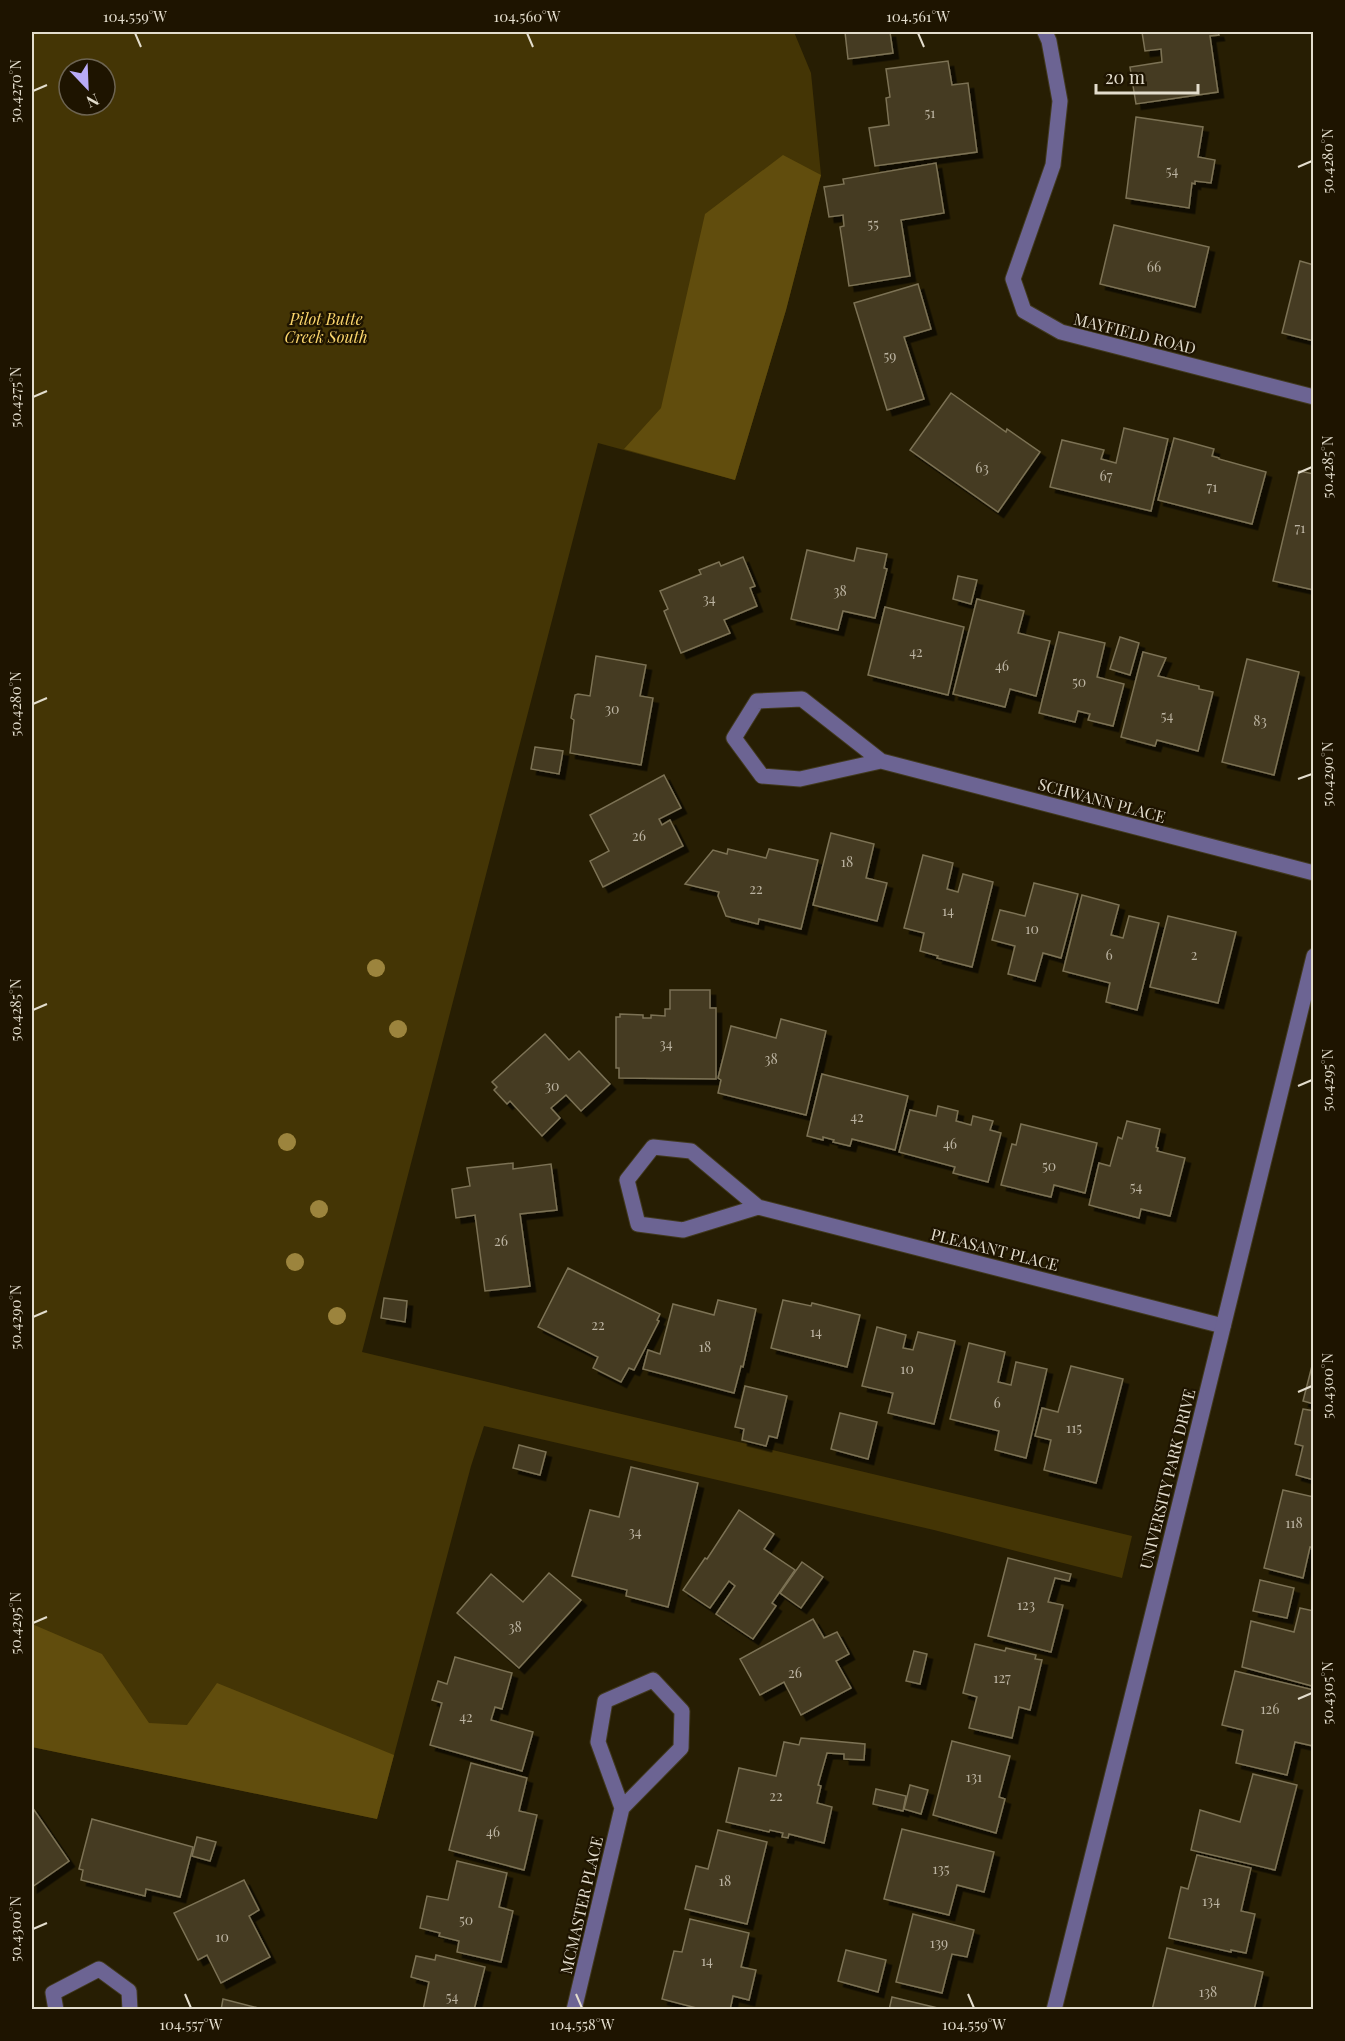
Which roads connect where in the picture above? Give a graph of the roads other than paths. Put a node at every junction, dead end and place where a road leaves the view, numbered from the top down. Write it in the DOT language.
graph roads {
  1 [pos="1045,32"];
  2 [pos="1314,398"];
  3 [pos="881,761"];
  4 [pos="1314,873"];
  5 [pos="1314,956"];
  6 [pos="758,1207"];
  7 [pos="1223,1326"];
  8 [pos="622,1808"];
  9 [pos="56,2010"];
  10 [pos="130,2010"];
  11 [pos="574,2010"];
  12 [pos="1054,2010"];
  1 -- 2 [label="street, MAYFIELD ROAD"];
  3 -- 3 [label="street, SCHWANN PLACE"];
  3 -- 4 [label="street, SCHWANN PLACE"];
  5 -- 7 [label="street, UNIVERSITY PARK DRIVE"];
  6 -- 6 [label="street, PLEASANT PLACE"];
  6 -- 7 [label="street, PLEASANT PLACE"];
  7 -- 12 [label="street, UNIVERSITY PARK DRIVE"];
  8 -- 8 [label="street"];
  8 -- 11 [label="street, MCMASTER PLACE"];
  9 -- 10 [label="street"];
}
